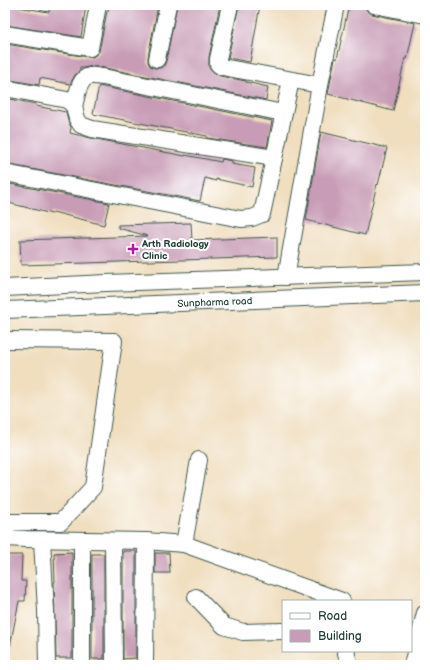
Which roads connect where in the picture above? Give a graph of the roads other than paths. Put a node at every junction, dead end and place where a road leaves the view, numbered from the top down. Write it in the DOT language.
graph roads {
  1 [pos="98,5"];
  2 [pos="168,5"];
  3 [pos="230,5"];
  4 [pos="336,5"];
  5 [pos="374,5"];
  6 [pos="422,12"];
  7 [pos="5,34"];
  8 [pos="157,59"];
  9 [pos="291,80"];
  10 [pos="320,85"];
  11 [pos="5,88"];
  12 [pos="74,106"];
  13 [pos="283,113"];
  14 [pos="274,158"];
  15 [pos="5,173"];
  16 [pos="425,272"];
  17 [pos="286,277"];
  18 [pos="5,288"];
  19 [pos="425,293"];
  20 [pos="5,310"];
  21 [pos="5,340"];
  22 [pos="199,460"];
  23 [pos="5,522"];
  24 [pos="5,538"];
  25 [pos="42,540"];
  26 [pos="82,540"];
  27 [pos="113,541"];
  28 [pos="146,541"];
  29 [pos="184,544"];
  30 [pos="196,597"];
  31 [pos="339,600"];
  32 [pos="420,618"];
  33 [pos="282,630"];
  34 [pos="346,652"];
  35 [pos="46,665"];
  36 [pos="82,665"];
  37 [pos="114,665"];
  38 [pos="145,665"];
  39 [pos="350,665"];
  40 [pos="412,665"];
  1 -- 7 [label="street"];
  2 -- 8 [label="street"];
  3 -- 9 [label="street"];
  4 -- 10 [label="street"];
  5 -- 6 [label="street"];
  9 -- 10 [label="street"];
  9 -- 13 [label="street"];
  10 -- 17 [label="street"];
  11 -- 12 [label="street"];
  12 -- 13 [label="street"];
  12 -- 14 [label="street"];
  13 -- 14 [label="street"];
  14 -- 15 [label="street"];
  16 -- 17 [label="street"];
  17 -- 18 [label="street"];
  19 -- 20 [label="street, Sunpharma road"];
  21 -- 23 [label="street"];
  22 -- 29 [label="street"];
  24 -- 25 [label="street"];
  25 -- 26 [label="street"];
  25 -- 35 [label="street"];
  26 -- 27 [label="street"];
  26 -- 36 [label="street"];
  27 -- 28 [label="street"];
  27 -- 37 [label="street"];
  28 -- 29 [label="street"];
  28 -- 38 [label="street"];
  29 -- 31 [label="street"];
  30 -- 33 [label="street"];
  32 -- 40 [label="street"];
  34 -- 39 [label="street"];
}
